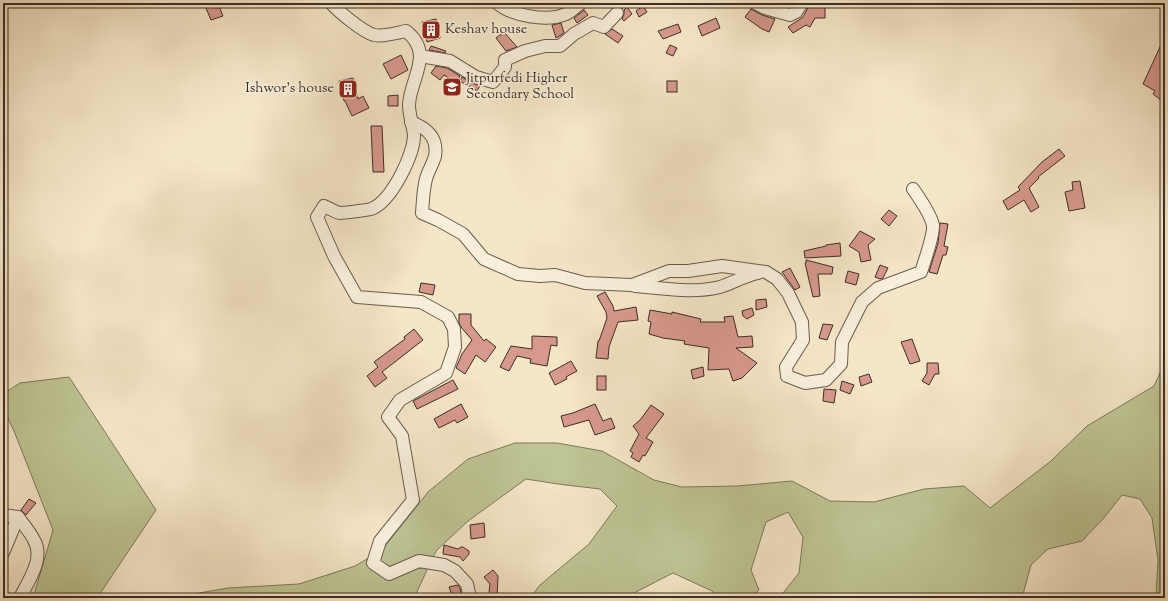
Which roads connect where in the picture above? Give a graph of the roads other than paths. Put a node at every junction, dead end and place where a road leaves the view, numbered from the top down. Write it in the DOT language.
graph roads {
  1 [pos="330,3"];
  2 [pos="497,3"];
  3 [pos="581,3"];
  4 [pos="755,3"];
  5 [pos="802,3"];
  6 [pos="617,13"];
  7 [pos="420,56"];
  8 [pos="411,122"];
  9 [pos="913,189"];
  10 [pos="766,272"];
  11 [pos="632,285"];
  12 [pos="3,515"];
  13 [pos="18,517"];
  14 [pos="3,553"];
  15 [pos="20,598"];
  16 [pos="470,598"];
  1 -- 7 [label="street"];
  2 -- 3 [label="street"];
  4 -- 5 [label="street"];
  6 -- 7 [label="street"];
  7 -- 8 [label="street"];
  8 -- 11 [label="street"];
  8 -- 16 [label="street"];
  9 -- 10 [label="street"];
  10 -- 11 [label="street"];
  10 -- 11 [label="street"];
  12 -- 13 [label="street"];
  13 -- 14 [label="street"];
  13 -- 15 [label="street"];
}
